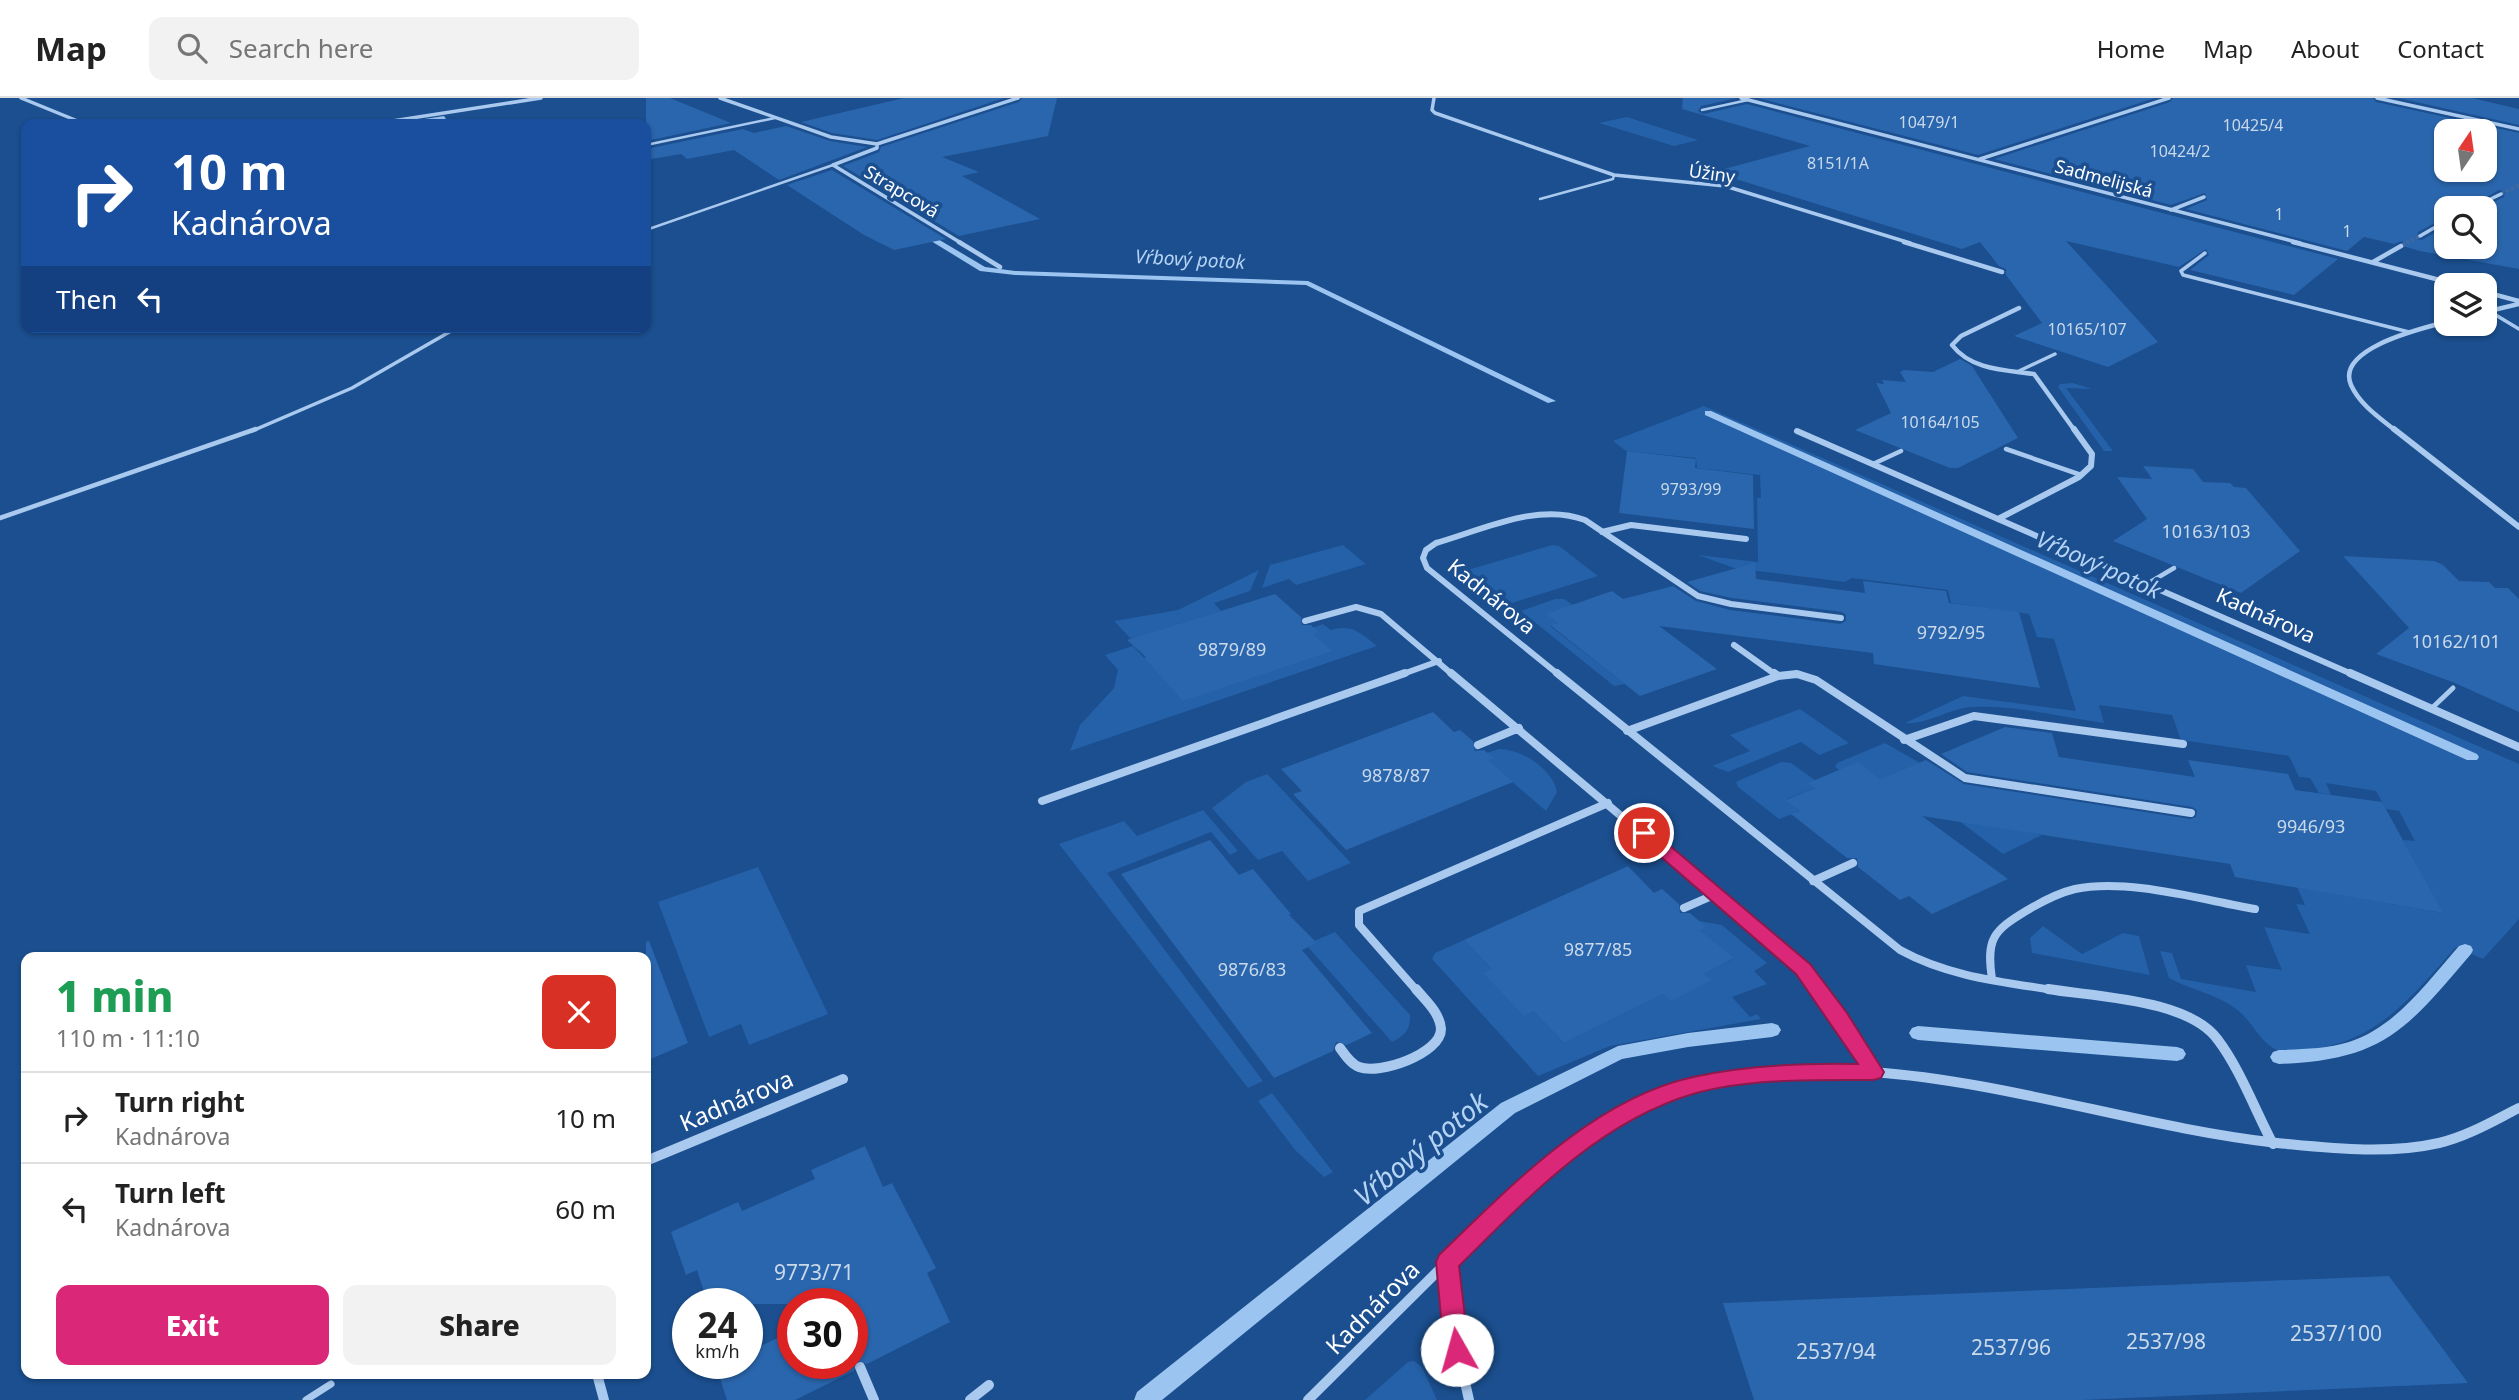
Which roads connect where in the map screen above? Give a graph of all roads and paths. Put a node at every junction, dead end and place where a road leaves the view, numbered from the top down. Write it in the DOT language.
graph roads {
  1 [pos="20,98"];
  2 [pos="541,98"];
  3 [pos="720,98"];
  4 [pos="1018,98"];
  5 [pos="1434,98"];
  6 [pos="1741,98"];
  7 [pos="2169,98"];
  8 [pos="2377,98"];
  9 [pos="1748,100"];
  10 [pos="1702,110"];
  11 [pos="775,118"];
  12 [pos="72,119"];
  13 [pos="405,119"];
  14 [pos="2519,129"];
  15 [pos="651,144"];
  16 [pos="877,144"];
  17 [pos="1978,159"];
  18 [pos="833,166"];
  19 [pos="1614,175"];
  20 [pos="2501,194"];
  21 [pos="2497,196"];
  22 [pos="2204,197"];
  23 [pos="1540,199"];
  24 [pos="2170,210"];
  25 [pos="651,228"];
  26 [pos="2434,228"];
  27 [pos="2420,236"];
  28 [pos="2401,246"];
  29 [pos="2205,253"];
  30 [pos="2373,262"];
  31 [pos="1000,267"];
  32 [pos="2002,272"];
  33 [pos="2434,278"];
  34 [pos="2497,296"];
  35 [pos="2519,303"];
  36 [pos="2019,308"];
  37 [pos="2497,308"];
  38 [pos="2497,317"];
  39 [pos="2434,325"];
  40 [pos="2519,329"];
  41 [pos="2409,332"];
  42 [pos="448,333"];
  43 [pos="2055,354"];
  44 [pos="2019,371"];
  45 [pos="1797,431"];
  46 [pos="2007,449"];
  47 [pos="1901,451"];
  48 [pos="1873,464"];
  49 [pos="2081,475"];
  50 [pos="0,519"];
  51 [pos="1998,519"];
  52 [pos="2519,527"];
  53 [pos="1602,532"];
  54 [pos="1746,539"];
  55 [pos="2174,568"];
  56 [pos="2147,584"];
  57 [pos="1841,618"];
  58 [pos="1305,621"];
  59 [pos="1734,645"];
  60 [pos="1438,661"];
  61 [pos="1778,676"];
  62 [pos="2453,688"];
  63 [pos="2432,708"];
  64 [pos="1519,728"];
  65 [pos="1628,731"];
  66 [pos="1904,740"];
  67 [pos="2183,744"];
  68 [pos="1478,745"];
  69 [pos="2519,747"];
  70 [pos="1042,801"];
  71 [pos="1608,803"];
  72 [pos="2190,813"];
  73 [pos="1853,863"];
  74 [pos="1813,881"];
  75 [pos="1716,894"];
  76 [pos="1684,908"];
  77 [pos="2256,909"];
  78 [pos="1992,979"];
  79 [pos="1340,1048"];
  80 [pos="1873,1072"];
  81 [pos="843,1079"];
  82 [pos="2519,1108"];
  83 [pos="2273,1144"];
  84 [pos="651,1159"];
  85 [pos="1447,1262"];
  86 [pos="598,1379"];
  87 [pos="865,1379"];
  88 [pos="331,1384"];
  89 [pos="989,1385"];
  90 [pos="306,1400"];
  91 [pos="604,1400"];
  92 [pos="874,1400"];
  93 [pos="971,1400"];
  94 [pos="1308,1400"];
  95 [pos="1469,1400"];
  1 -- 12 [label="street"];
  2 -- 13 [label="street"];
  3 -- 11 [label="street"];
  4 -- 16 [label="street, Strapcová"];
  5 -- 19 [label="street, Úžiny"];
  6 -- 9 [label="street, Sadmelijská"];
  7 -- 17 [label="street"];
  8 -- 14 [label="street"];
  9 -- 10 [label="lane"];
  9 -- 17 [label="street, Sadmelijská"];
  11 -- 15 [label="lane"];
  11 -- 16 [label="street"];
  16 -- 18 [label="street, Strapcová"];
  17 -- 24 [label="street, Sadmelijská"];
  18 -- 25 [label="lane"];
  18 -- 31 [label="street, Strapcová"];
  19 -- 23 [label="lane"];
  19 -- 32 [label="street, Úžiny"];
  20 -- 21 [label="street"];
  22 -- 24 [label="street"];
  24 -- 30 [label="street, Sadmelijská"];
  26 -- 27 [label="street"];
  28 -- 30 [label="street"];
  29 -- 41 [label="lane"];
  30 -- 33 [label="street, Sadmelijská"];
  34 -- 35 [label="street"];
  35 -- 37 [label="street"];
  36 -- 44 [label="street"];
  38 -- 40 [label="lane"];
  39 -- 41 [label="street"];
  41 -- 52 [label="street"];
  42 -- 50 [label="lane"];
  43 -- 44 [label="lane"];
  44 -- 49 [label="street"];
  45 -- 48 [label="street, Kadnárova"];
  46 -- 49 [label="lane"];
  47 -- 48 [label="lane"];
  48 -- 51 [label="street, Kadnárova"];
  49 -- 51 [label="street"];
  51 -- 56 [label="street, Kadnárova"];
  53 -- 54 [label="street"];
  53 -- 57 [label="street, Kadnárova"];
  53 -- 65 [label="street, Kadnárova"];
  55 -- 56 [label="lane"];
  56 -- 63 [label="street, Kadnárova"];
  58 -- 60 [label="street"];
  59 -- 61 [label="street"];
  60 -- 64 [label="street"];
  60 -- 70 [label="street"];
  61 -- 65 [label="street"];
  61 -- 66 [label="street"];
  62 -- 63 [label="lane"];
  63 -- 69 [label="street, Kadnárova"];
  64 -- 68 [label="street"];
  64 -- 71 [label="street"];
  65 -- 74 [label="street, Kadnárova"];
  66 -- 67 [label="street"];
  66 -- 72 [label="street"];
  71 -- 75 [label="street"];
  71 -- 79 [label="street"];
  73 -- 74 [label="street"];
  74 -- 78 [label="street, Kadnárova"];
  75 -- 76 [label="street"];
  75 -- 80 [label="street"];
  77 -- 78 [label="street"];
  78 -- 83 [label="street, Kadnárova"];
  80 -- 83 [label="street, Kadnárova"];
  80 -- 85 [label="street, Kadnárova"];
  81 -- 84 [label="street, Kadnárova"];
  82 -- 83 [label="street, Kadnárova"];
  85 -- 94 [label="street, Kadnárova"];
  85 -- 95 [label="street"];
  86 -- 91 [label="street"];
  87 -- 92 [label="street"];
  88 -- 90 [label="lane"];
  89 -- 93 [label="street"];
}
